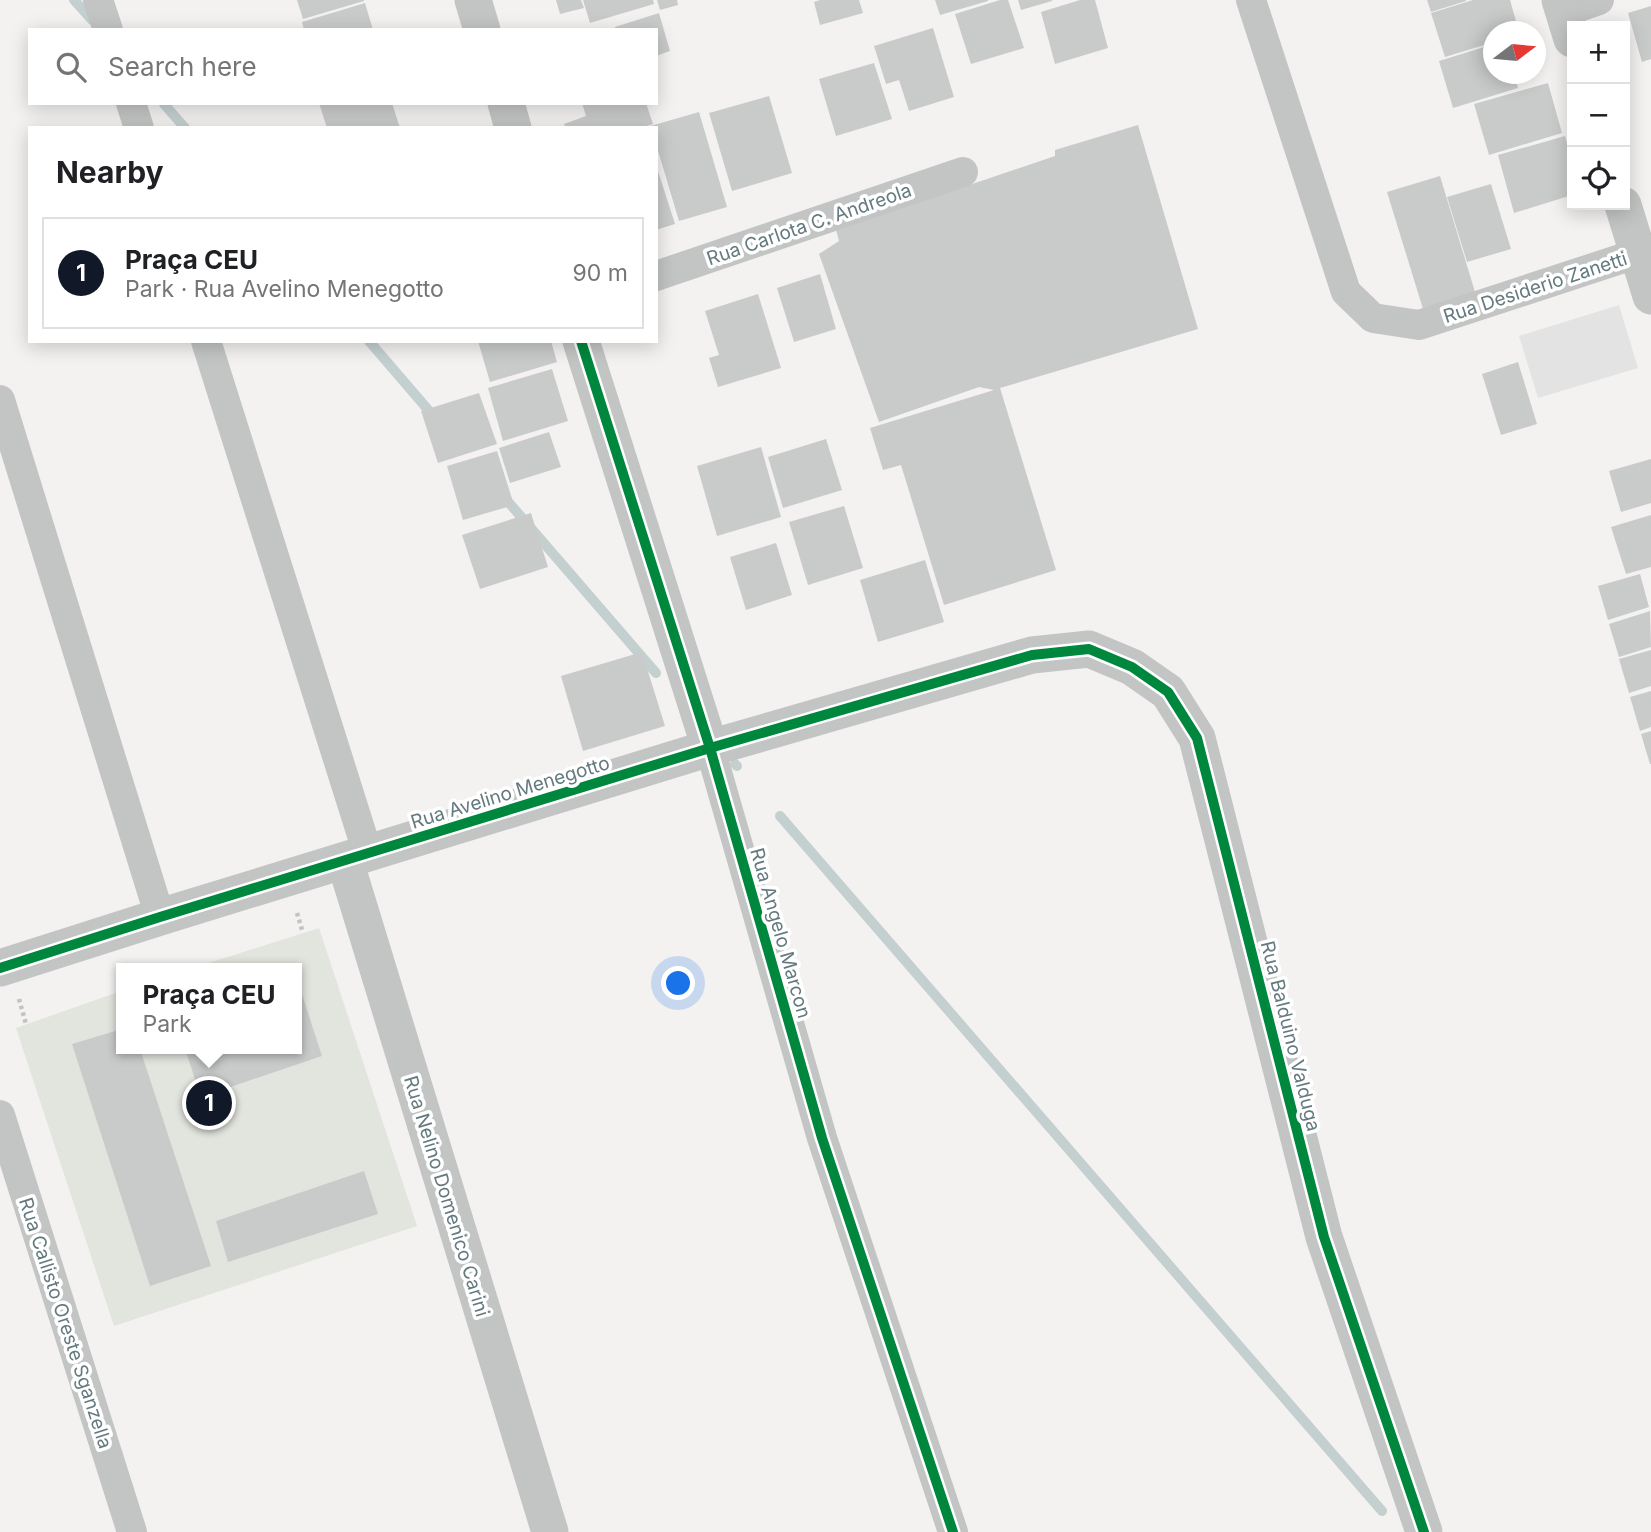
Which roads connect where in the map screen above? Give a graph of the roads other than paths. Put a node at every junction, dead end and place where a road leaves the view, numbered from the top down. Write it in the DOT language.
graph roads {
  1 [pos="98,0"];
  2 [pos="473,0"];
  3 [pos="1251,0"];
  4 [pos="1599,0"];
  5 [pos="1565,17"];
  6 [pos="106,28"];
  7 [pos="481,28"];
  8 [pos="132,105"];
  9 [pos="507,105"];
  10 [pos="138,126"];
  11 [pos="512,126"];
  12 [pos="963,172"];
  13 [pos="1625,210"];
  14 [pos="1644,252"];
  15 [pos="658,275"];
  16 [pos="1651,296"];
  17 [pos="207,343"];
  18 [pos="582,343"];
  19 [pos="0,400"];
  20 [pos="1032,655"];
  21 [pos="710,748"];
  22 [pos="356,857"];
  23 [pos="160,917"];
  24 [pos="0,968"];
  25 [pos="0,1115"];
  26 [pos="132,1532"];
  27 [pos="550,1532"];
  28 [pos="953,1532"];
  29 [pos="1424,1532"];
  1 -- 6 [label="street"];
  2 -- 7 [label="street"];
  3 -- 14 [label="street, Rua Desiderio Zanetti"];
  4 -- 5 [label="street"];
  8 -- 10 [label="street"];
  9 -- 11 [label="street"];
  12 -- 15 [label="street, Rua Carlota C. Andreola"];
  13 -- 14 [label="street"];
  14 -- 16 [label="street"];
  17 -- 22 [label="street"];
  18 -- 21 [label="street, Rua Angelo Marcon"];
  19 -- 23 [label="street"];
  20 -- 21 [label="street, Rua Avelino Menegotto"];
  20 -- 29 [label="street, Rua Balduino Valduga"];
  21 -- 22 [label="street, Rua Avelino Menegotto"];
  21 -- 28 [label="street, Rua Angelo Marcon"];
  22 -- 23 [label="street, Rua Avelino Menegotto"];
  22 -- 27 [label="street, Rua Nelino Domenico Carini"];
  23 -- 24 [label="street, Rua Avelino Menegotto"];
  25 -- 26 [label="street, Rua Callisto Oreste Sganzella"];
}
